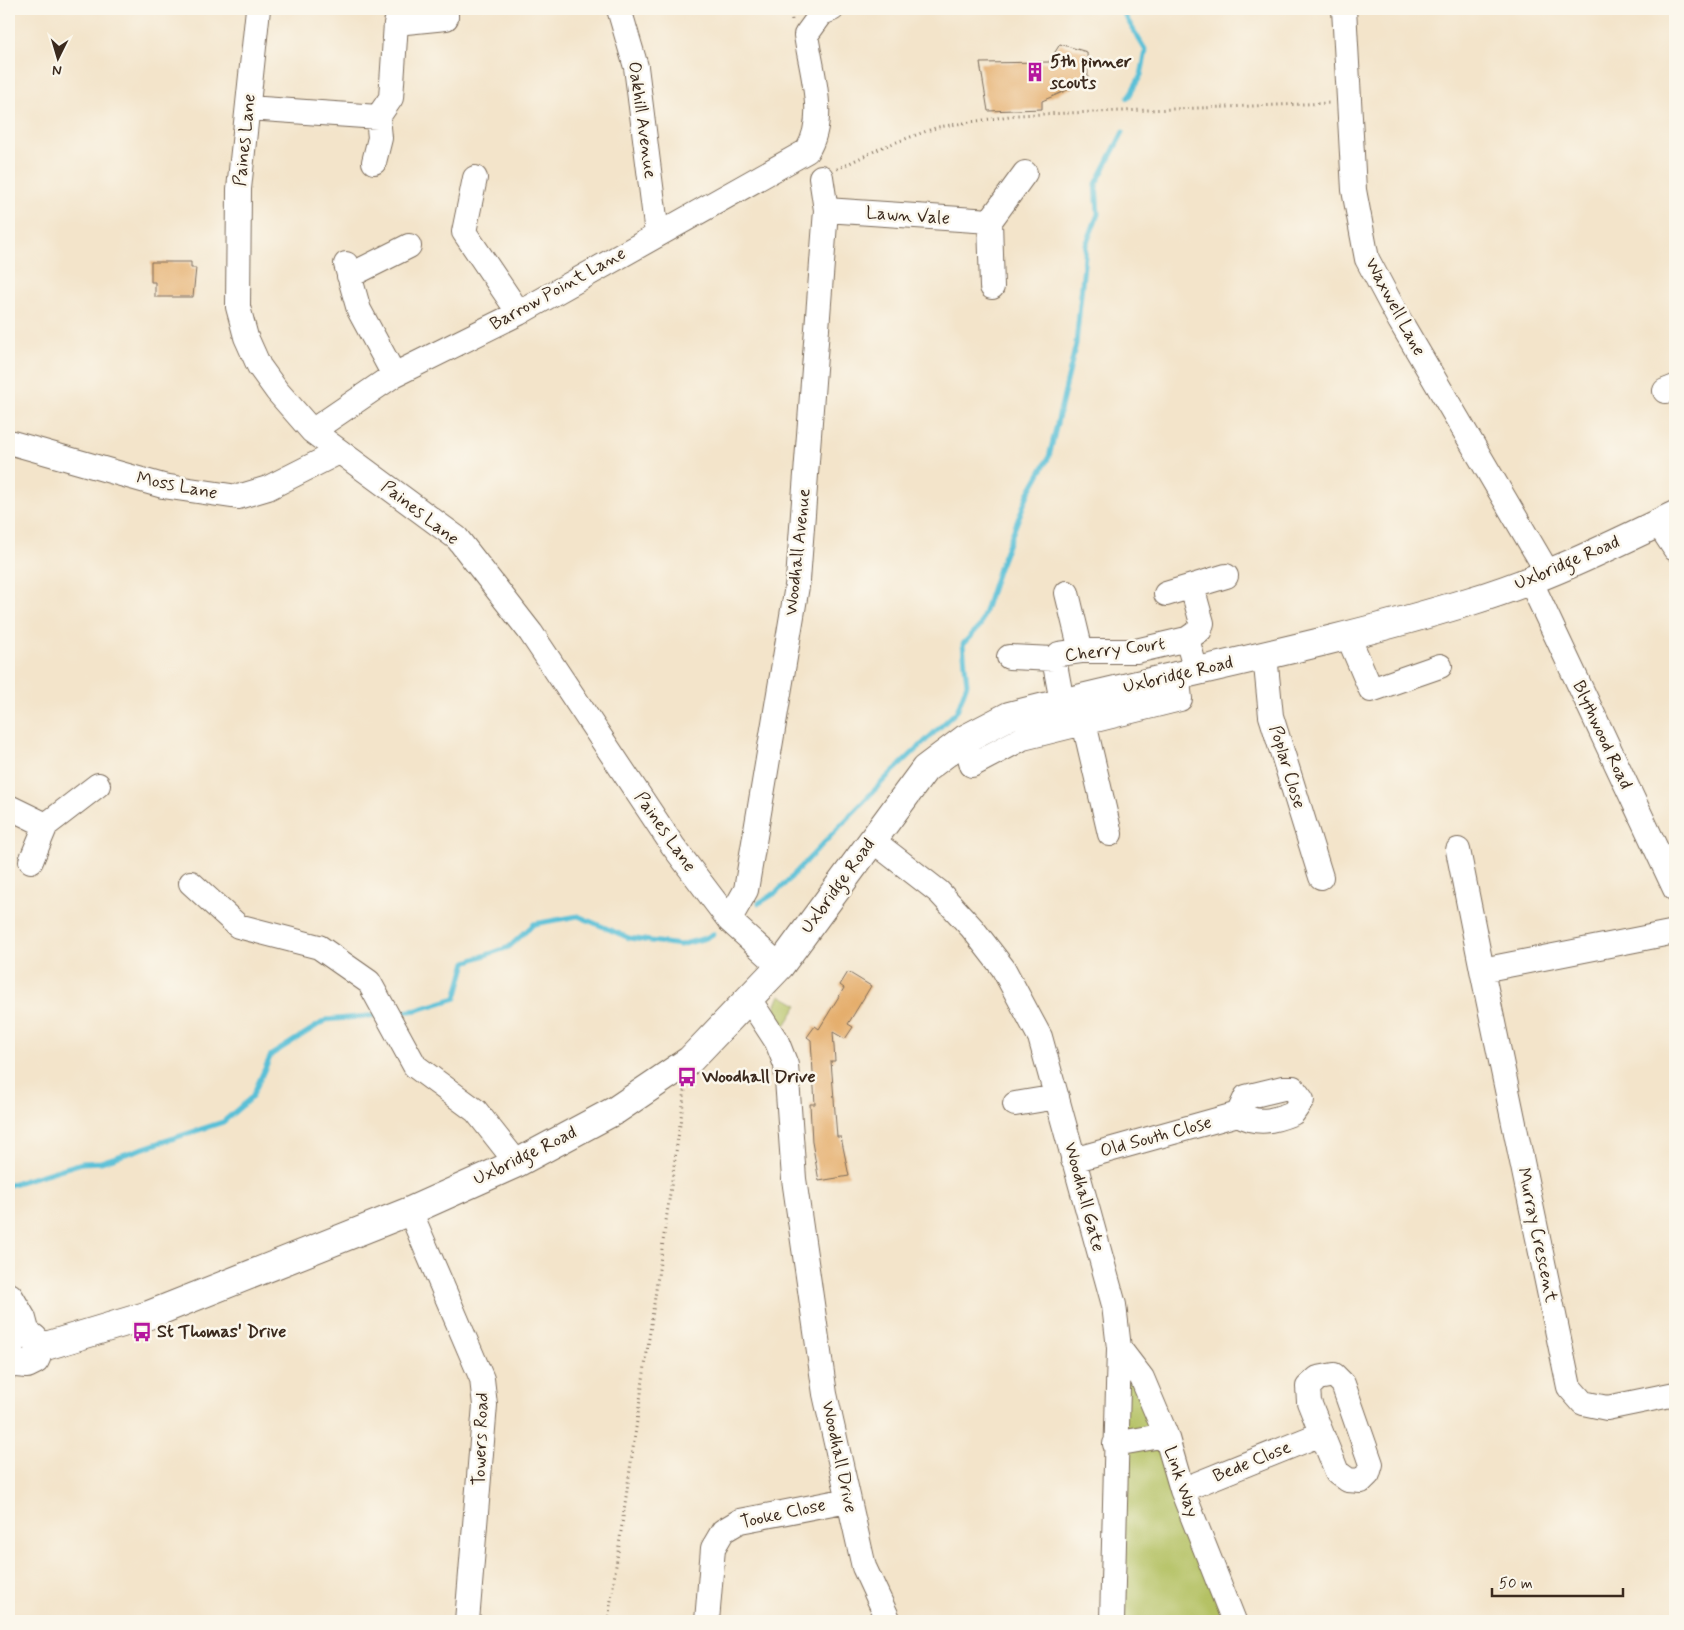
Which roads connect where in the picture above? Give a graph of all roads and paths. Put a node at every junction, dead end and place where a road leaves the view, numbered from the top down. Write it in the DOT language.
graph roads {
  1 [pos="258,9"];
  2 [pos="446,9"];
  3 [pos="619,9"];
  4 [pos="832,9"];
  5 [pos="1344,9"];
  6 [pos="1350,102"];
  7 [pos="248,108"];
  8 [pos="378,117"];
  9 [pos="374,162"];
  10 [pos="1025,173"];
  11 [pos="821,177"];
  12 [pos="475,178"];
  13 [pos="826,210"];
  14 [pos="990,221"];
  15 [pos="657,234"];
  16 [pos="409,246"];
  17 [pos="992,287"];
  18 [pos="519,313"];
  19 [pos="394,375"];
  20 [pos="312,431"];
  21 [pos="9,442"];
  22 [pos="339,452"];
  23 [pos="1667,519"];
  24 [pos="1675,550"];
  25 [pos="1226,576"];
  26 [pos="1539,577"];
  27 [pos="1192,587"];
  28 [pos="1067,594"];
  29 [pos="1166,594"];
  30 [pos="1348,636"];
  31 [pos="1187,639"];
  32 [pos="1081,651"];
  33 [pos="1265,655"];
  34 [pos="1009,657"];
  35 [pos="1054,659"];
  36 [pos="1440,666"];
  37 [pos="1187,672"];
  38 [pos="1062,702"];
  39 [pos="1084,723"];
  40 [pos="965,739"];
  41 [pos="98,785"];
  42 [pos="9,807"];
  43 [pos="46,825"];
  44 [pos="1110,834"];
  45 [pos="872,840"];
  46 [pos="1458,850"];
  47 [pos="31,861"];
  48 [pos="1322,877"];
  49 [pos="191,883"];
  50 [pos="1675,889"];
  51 [pos="729,920"];
  52 [pos="1675,932"];
  53 [pos="780,966"];
  54 [pos="1482,970"];
  55 [pos="749,999"];
  56 [pos="690,1060"];
  57 [pos="1056,1097"];
  58 [pos="1015,1104"];
  59 [pos="1238,1114"];
  60 [pos="1073,1160"];
  61 [pos="516,1163"];
  62 [pos="410,1211"];
  63 [pos="9,1297"];
  64 [pos="15,1346"];
  65 [pos="1118,1348"];
  66 [pos="1675,1394"];
  67 [pos="1321,1434"];
  68 [pos="1166,1435"];
  69 [pos="1115,1444"];
  70 [pos="1182,1490"];
  71 [pos="848,1500"];
  72 [pos="466,1621"];
  73 [pos="608,1621"];
  74 [pos="707,1621"];
  75 [pos="889,1621"];
  76 [pos="1112,1621"];
  77 [pos="1234,1621"];
  1 -- 7 [label="street, Paines Lane"];
  2 -- 8 [label="street"];
  3 -- 15 [label="street, Oakhill Avenue"];
  4 -- 15 [label="street, Barrow Point Lane"];
  5 -- 6 [label="street, Waxwell Lane"];
  6 -- 11 [label="path"];
  6 -- 26 [label="street, Waxwell Lane"];
  7 -- 8 [label="street"];
  7 -- 20 [label="street, Paines Lane"];
  8 -- 9 [label="street"];
  10 -- 14 [label="street"];
  11 -- 13 [label="street, Woodhall Avenue"];
  12 -- 18 [label="street"];
  13 -- 14 [label="street, Lawn Vale"];
  13 -- 51 [label="street, Woodhall Avenue"];
  14 -- 17 [label="street"];
  15 -- 18 [label="street, Barrow Point Lane"];
  16 -- 19 [label="street"];
  18 -- 19 [label="street, Barrow Point Lane"];
  19 -- 20 [label="street, Barrow Point Lane"];
  20 -- 22 [label="street, Paines Lane"];
  21 -- 22 [label="street, Moss Lane"];
  22 -- 51 [label="street, Paines Lane"];
  23 -- 24 [label="street"];
  23 -- 26 [label="main road, Uxbridge Road"];
  25 -- 27 [label="street"];
  26 -- 30 [label="main road, Uxbridge Road"];
  26 -- 50 [label="street, Blythwood Road"];
  27 -- 29 [label="street"];
  27 -- 31 [label="street"];
  28 -- 32 [label="street"];
  30 -- 33 [label="main road, Uxbridge Road"];
  30 -- 36 [label="street"];
  31 -- 32 [label="street, Cherry Court"];
  31 -- 37 [label="street, Cherry Court"];
  32 -- 35 [label="street, Cherry Court"];
  33 -- 37 [label="main road, Uxbridge Road"];
  33 -- 48 [label="street, Poplar Close"];
  34 -- 35 [label="street"];
  35 -- 38 [label="street, Cherry Court"];
  37 -- 38 [label="main road, Uxbridge Road"];
  37 -- 39 [label="street, Cherry Court"];
  38 -- 40 [label="main road, Uxbridge Road"];
  39 -- 40 [label="street"];
  39 -- 44 [label="street"];
  40 -- 45 [label="main road, Uxbridge Road"];
  41 -- 43 [label="street"];
  42 -- 43 [label="street"];
  43 -- 47 [label="street"];
  45 -- 53 [label="main road, Uxbridge Road"];
  45 -- 57 [label="street, Woodhall Gate"];
  46 -- 54 [label="street, Murray Crescent"];
  49 -- 61 [label="street"];
  51 -- 53 [label="street, Paines Lane"];
  52 -- 54 [label="street"];
  53 -- 55 [label="main road, Uxbridge Road"];
  54 -- 66 [label="street, Murray Crescent"];
  55 -- 56 [label="main road, Uxbridge Road"];
  55 -- 71 [label="street, Woodhall Drive"];
  56 -- 61 [label="main road, Uxbridge Road"];
  56 -- 73 [label="path"];
  57 -- 58 [label="street"];
  57 -- 60 [label="street, Woodhall Gate"];
  59 -- 60 [label="street, Old South Close"];
  60 -- 65 [label="street, Woodhall Gate"];
  61 -- 62 [label="main road, Uxbridge Road"];
  62 -- 64 [label="main road, Uxbridge Road"];
  62 -- 72 [label="street, Towers Road"];
  63 -- 64 [label="main road"];
  65 -- 68 [label="street, Link Way"];
  65 -- 69 [label="street, Woodhall Gate"];
  67 -- 70 [label="street, Bede Close"];
  68 -- 69 [label="street"];
  68 -- 70 [label="street, Link Way"];
  69 -- 76 [label="street, Woodhall Gate"];
  70 -- 77 [label="street, Link Way"];
  71 -- 74 [label="street, Tooke Close"];
  71 -- 75 [label="street, Woodhall Drive"];
}
